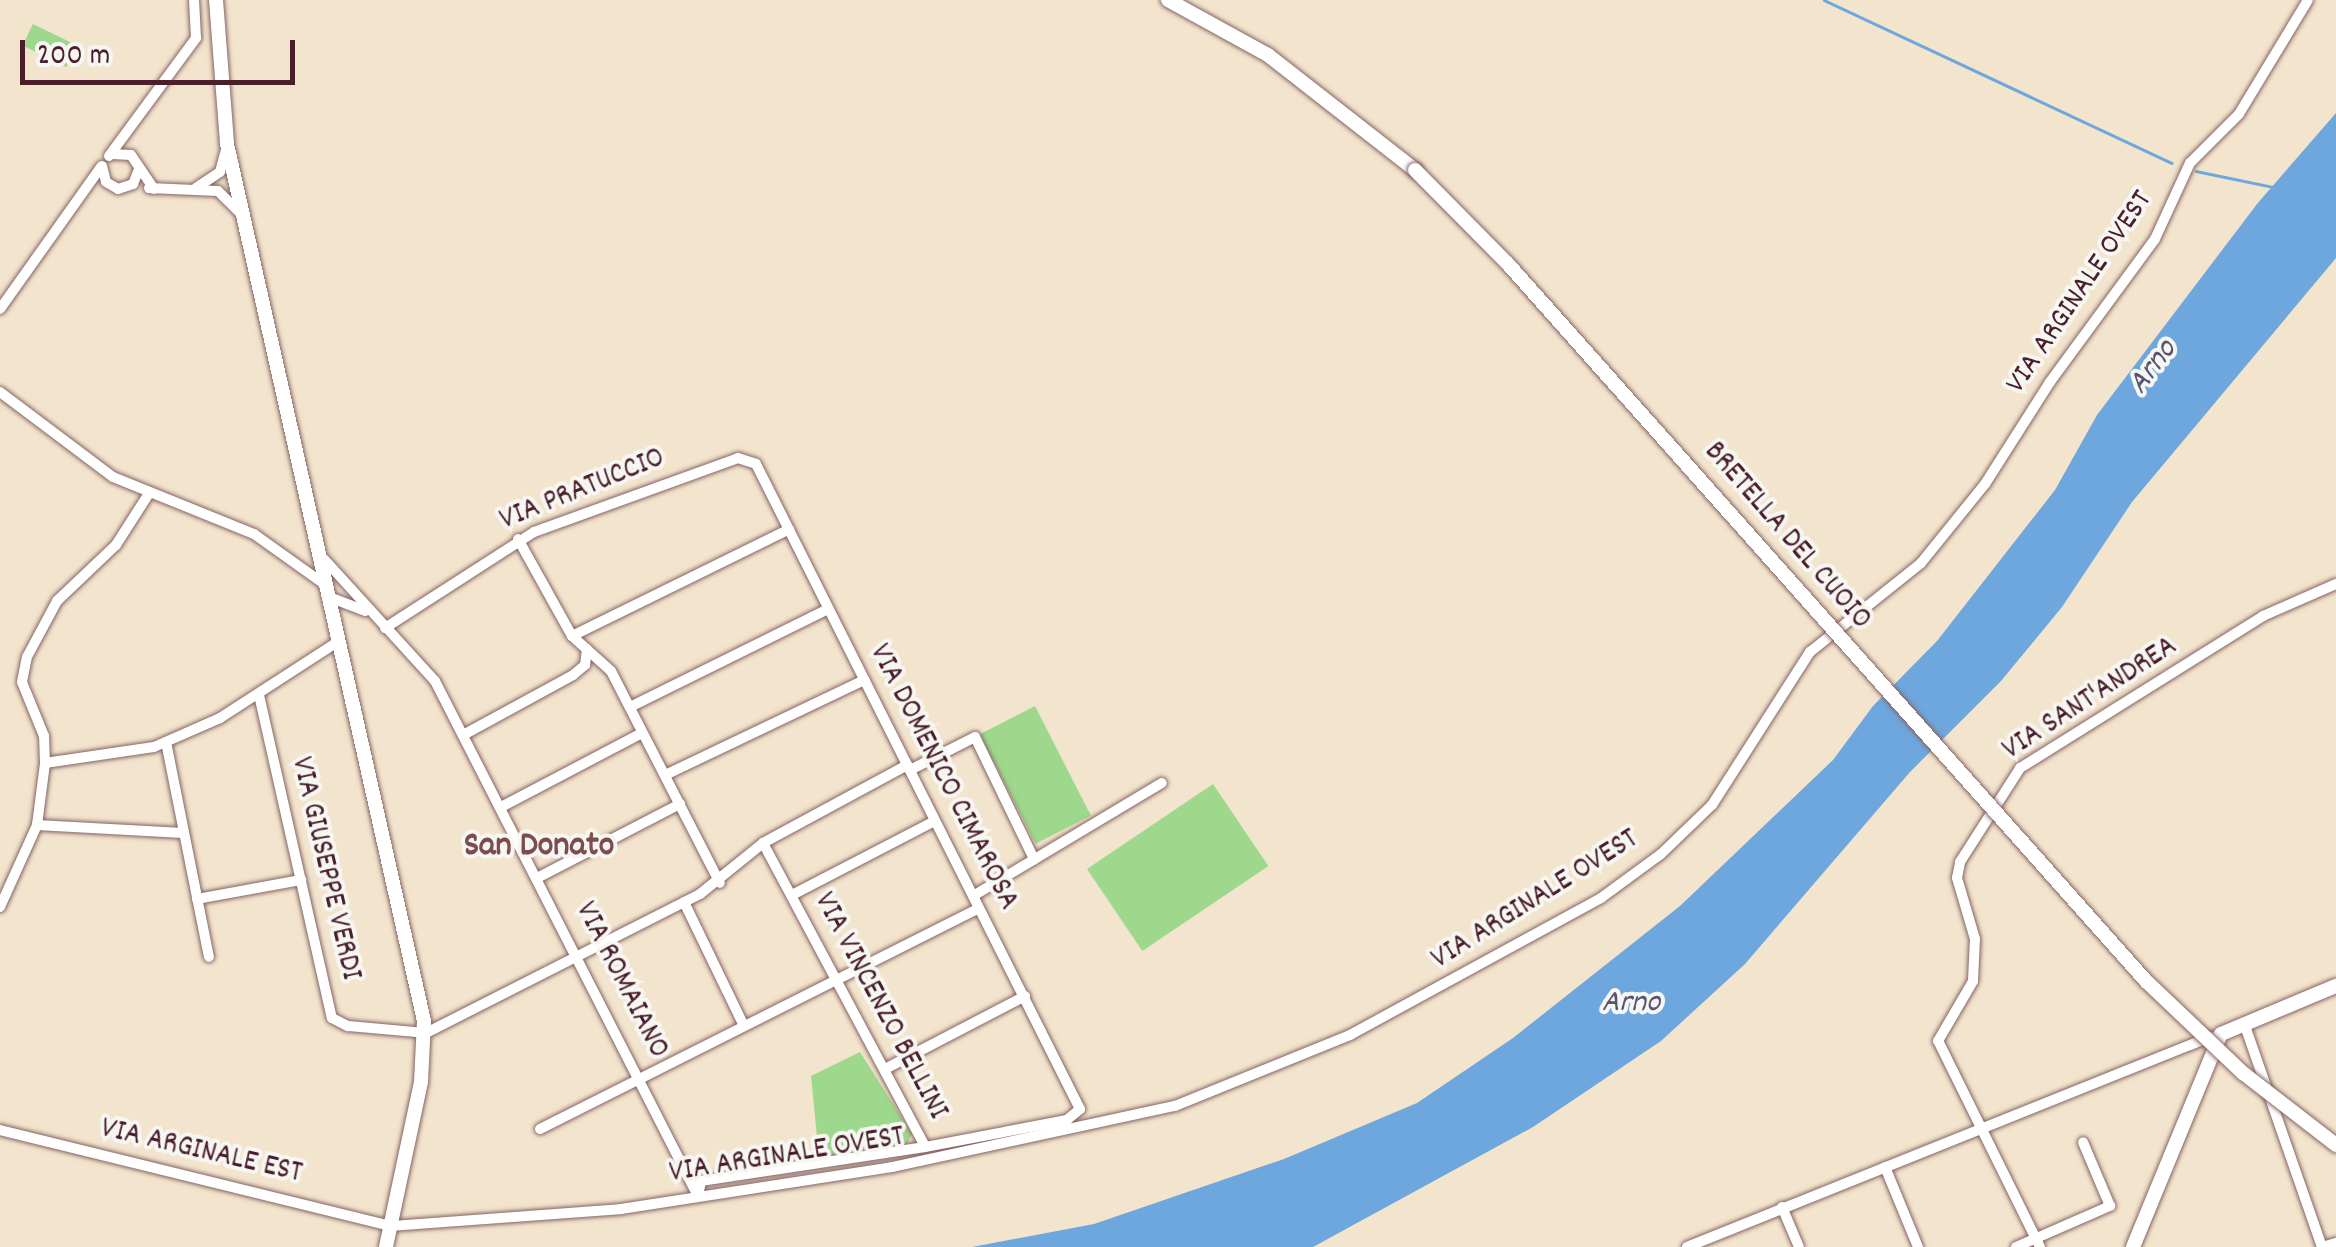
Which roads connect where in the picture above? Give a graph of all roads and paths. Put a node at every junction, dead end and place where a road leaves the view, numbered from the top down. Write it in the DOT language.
graph roads {
  1 [pos="194,0"];
  2 [pos="220,0"];
  3 [pos="1168,0"];
  4 [pos="2308,0"];
  5 [pos="134,128"];
  6 [pos="108,156"];
  7 [pos="137,164"];
  8 [pos="102,167"];
  9 [pos="229,174"];
  10 [pos="119,188"];
  11 [pos="154,189"];
  12 [pos="191,190"];
  13 [pos="218,191"];
  14 [pos="83,195"];
  15 [pos="243,218"];
  16 [pos="0,308"];
  17 [pos="0,392"];
  18 [pos="756,464"];
  19 [pos="148,495"];
  20 [pos="789,530"];
  21 [pos="518,539"];
  22 [pos="319,552"];
  23 [pos="2336,584"];
  24 [pos="328,591"];
  25 [pos="355,603"];
  26 [pos="828,609"];
  27 [pos="385,628"];
  28 [pos="338,636"];
  29 [pos="572,636"];
  30 [pos="587,649"];
  31 [pos="864,680"];
  32 [pos="259,695"];
  33 [pos="630,707"];
  34 [pos="642,732"];
  35 [pos="465,734"];
  36 [pos="166,742"];
  37 [pos="45,763"];
  38 [pos="908,768"];
  39 [pos="665,775"];
  40 [pos="1162,784"];
  41 [pos="680,804"];
  42 [pos="503,806"];
  43 [pos="935,821"];
  44 [pos="36,825"];
  45 [pos="182,833"];
  46 [pos="763,843"];
  47 [pos="1034,859"];
  48 [pos="539,878"];
  49 [pos="301,880"];
  50 [pos="720,883"];
  51 [pos="791,893"];
  52 [pos="973,896"];
  53 [pos="197,899"];
  54 [pos="684,902"];
  55 [pos="0,908"];
  56 [pos="979,908"];
  57 [pos="209,957"];
  58 [pos="580,958"];
  59 [pos="835,977"];
  60 [pos="2336,986"];
  61 [pos="1025,996"];
  62 [pos="2244,1023"];
  63 [pos="743,1024"];
  64 [pos="426,1033"];
  65 [pos="2221,1034"];
  66 [pos="885,1069"];
  67 [pos="641,1078"];
  68 [pos="540,1129"];
  69 [pos="1978,1129"];
  70 [pos="0,1130"];
  71 [pos="2083,1142"];
  72 [pos="2336,1145"];
  73 [pos="925,1147"];
  74 [pos="1885,1167"];
  75 [pos="698,1196"];
  76 [pos="1782,1208"];
  77 [pos="391,1226"];
  78 [pos="1705,1243"];
  79 [pos="2038,1243"];
  80 [pos="2336,1243"];
  81 [pos="386,1246"];
  82 [pos="1687,1247"];
  83 [pos="1799,1247"];
  84 [pos="1918,1247"];
  85 [pos="2016,1247"];
  86 [pos="2133,1247"];
  1 -- 5 [label="street"];
  2 -- 9 [label="main road"];
  3 -- 72 [label="main road, BRETELLA DEL CUOIO, bridge"];
  4 -- 75 [label="street, VIA ARGINALE OVEST"];
  5 -- 6 [label="street"];
  5 -- 7 [label="street"];
  6 -- 7 [label="street"];
  6 -- 8 [label="street"];
  7 -- 10 [label="street"];
  7 -- 11 [label="street"];
  8 -- 10 [label="street"];
  8 -- 14 [label="street"];
  9 -- 12 [label="street"];
  9 -- 13 [label="street"];
  9 -- 15 [label="main road"];
  10 -- 11 [label="street"];
  10 -- 14 [label="street"];
  11 -- 12 [label="street"];
  12 -- 13 [label="street"];
  13 -- 15 [label="street"];
  14 -- 16 [label="street"];
  15 -- 22 [label="main road"];
  17 -- 19 [label="street"];
  18 -- 20 [label="street, VIA DOMENICO CIMAROSA"];
  18 -- 21 [label="street, VIA PRATUCCIO"];
  19 -- 24 [label="street"];
  19 -- 37 [label="street"];
  20 -- 26 [label="street, VIA DOMENICO CIMAROSA"];
  20 -- 29 [label="street"];
  21 -- 27 [label="street, VIA PRATUCCIO"];
  21 -- 29 [label="street"];
  22 -- 24 [label="main road"];
  22 -- 25 [label="street, VIA ROMAIANO"];
  23 -- 69 [label="street, VIA SANT'ANDREA"];
  24 -- 25 [label="street"];
  24 -- 28 [label="main road"];
  25 -- 27 [label="street, VIA ROMAIANO"];
  25 -- 28 [label="street"];
  26 -- 31 [label="street, VIA DOMENICO CIMAROSA"];
  26 -- 33 [label="street"];
  27 -- 35 [label="street, VIA ROMAIANO"];
  28 -- 32 [label="street"];
  28 -- 64 [label="main road"];
  29 -- 30 [label="street"];
  30 -- 33 [label="street"];
  30 -- 35 [label="street"];
  31 -- 38 [label="street, VIA DOMENICO CIMAROSA"];
  31 -- 39 [label="street"];
  32 -- 36 [label="street"];
  32 -- 49 [label="street, VIA GIUSEPPE VERDI"];
  33 -- 34 [label="street"];
  34 -- 39 [label="street"];
  34 -- 42 [label="street"];
  35 -- 42 [label="street, VIA ROMAIANO"];
  36 -- 37 [label="street"];
  36 -- 45 [label="street"];
  37 -- 44 [label="street"];
  38 -- 43 [label="street, VIA DOMENICO CIMAROSA"];
  38 -- 46 [label="street"];
  38 -- 47 [label="street"];
  39 -- 41 [label="street"];
  40 -- 47 [label="street"];
  41 -- 48 [label="street"];
  41 -- 50 [label="street"];
  42 -- 48 [label="street, VIA ROMAIANO"];
  43 -- 51 [label="street"];
  43 -- 52 [label="street, VIA DOMENICO CIMAROSA"];
  44 -- 45 [label="street"];
  44 -- 55 [label="street"];
  45 -- 53 [label="street"];
  46 -- 50 [label="street"];
  46 -- 51 [label="street, VIA VINCENZO BELLINI"];
  47 -- 52 [label="street"];
  48 -- 58 [label="street, VIA ROMAIANO"];
  49 -- 53 [label="street"];
  49 -- 64 [label="street, VIA GIUSEPPE VERDI"];
  50 -- 54 [label="street"];
  51 -- 59 [label="street, VIA VINCENZO BELLINI"];
  52 -- 56 [label="street, VIA DOMENICO CIMAROSA"];
  53 -- 57 [label="street"];
  54 -- 58 [label="street"];
  54 -- 63 [label="street"];
  56 -- 59 [label="street"];
  56 -- 61 [label="street, VIA DOMENICO CIMAROSA"];
  58 -- 64 [label="street"];
  58 -- 67 [label="street, VIA ROMAIANO"];
  59 -- 63 [label="street"];
  59 -- 66 [label="street, VIA VINCENZO BELLINI"];
  60 -- 62 [label="main road"];
  61 -- 66 [label="street"];
  61 -- 73 [label="street, VIA DOMENICO CIMAROSA"];
  62 -- 65 [label="main road"];
  62 -- 80 [label="street"];
  63 -- 67 [label="street"];
  64 -- 77 [label="main road"];
  65 -- 69 [label="street"];
  65 -- 86 [label="main road"];
  66 -- 73 [label="street, VIA VINCENZO BELLINI"];
  67 -- 68 [label="street"];
  67 -- 75 [label="street, VIA ROMAIANO"];
  69 -- 74 [label="street"];
  69 -- 79 [label="street, VIA SANT'ANDREA"];
  70 -- 77 [label="street, VIA ARGINALE EST"];
  71 -- 79 [label="street"];
  73 -- 75 [label="street"];
  74 -- 76 [label="street"];
  74 -- 84 [label="street"];
  75 -- 77 [label="street, VIA ARGINALE OVEST"];
  76 -- 78 [label="street"];
  76 -- 83 [label="street"];
  77 -- 81 [label="main road"];
  78 -- 82 [label="street"];
  79 -- 85 [label="street"];
}
